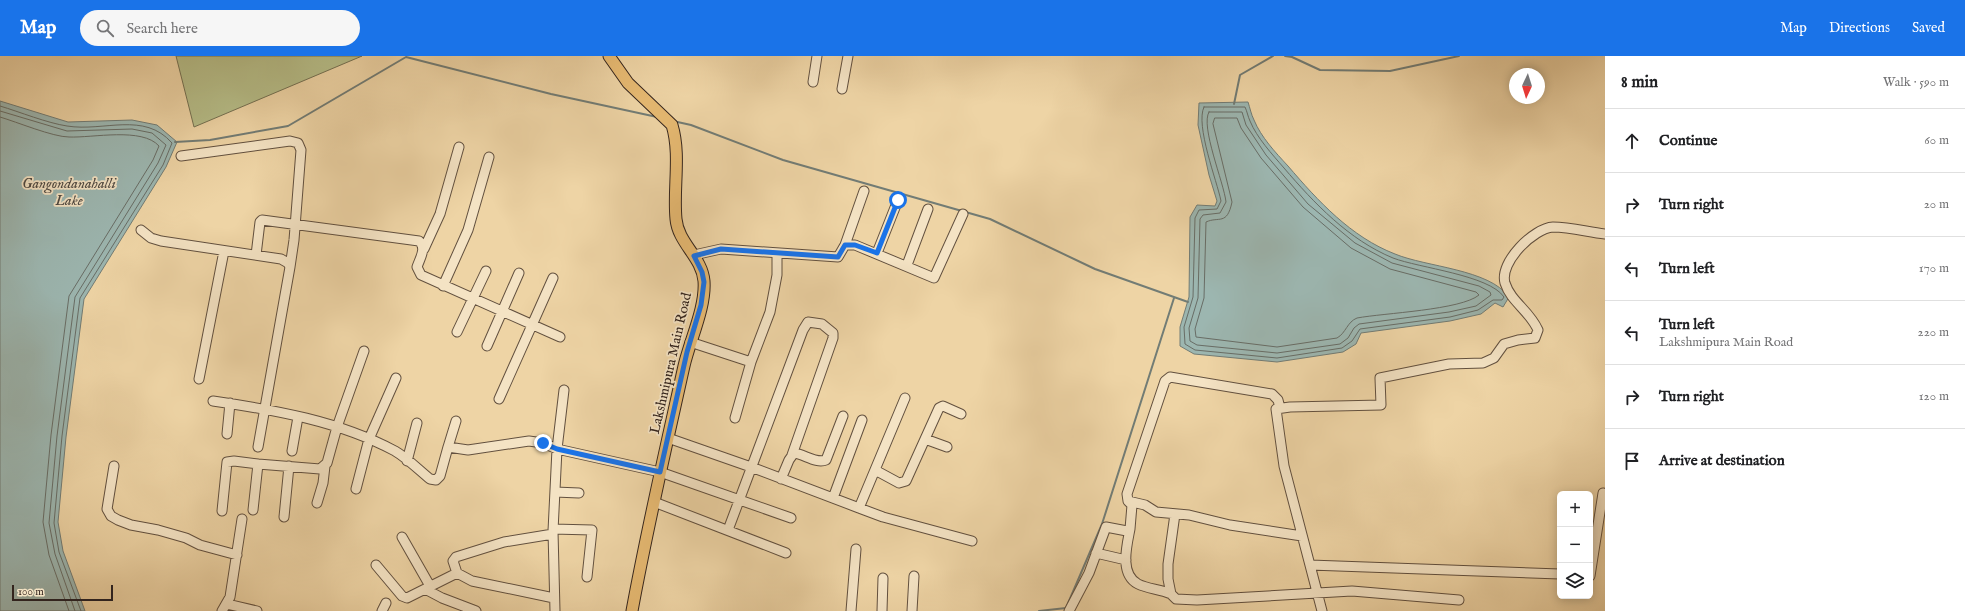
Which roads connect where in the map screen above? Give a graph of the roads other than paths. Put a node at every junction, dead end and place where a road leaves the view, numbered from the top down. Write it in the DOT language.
graph roads {
  1 [pos="608,56"];
  2 [pos="817,56"];
  3 [pos="848,56"];
  4 [pos="813,82"];
  5 [pos="842,89"];
  6 [pos="459,147"];
  7 [pos="181,156"];
  8 [pos="489,157"];
  9 [pos="864,191"];
  10 [pos="898,200"];
  11 [pos="928,209"];
  12 [pos="963,214"];
  13 [pos="295,224"];
  14 [pos="141,230"];
  15 [pos="1605,234"];
  16 [pos="845,245"];
  17 [pos="424,249"];
  18 [pos="224,251"];
  19 [pos="777,253"];
  20 [pos="877,253"];
  21 [pos="256,255"];
  22 [pos="694,256"];
  23 [pos="907,265"];
  24 [pos="290,267"];
  25 [pos="486,271"];
  26 [pos="519,273"];
  27 [pos="553,278"];
  28 [pos="443,286"];
  29 [pos="473,299"];
  30 [pos="502,311"];
  31 [pos="532,324"];
  32 [pos="457,332"];
  33 [pos="560,337"];
  34 [pos="690,342"];
  35 [pos="487,346"];
  36 [pos="364,351"];
  37 [pos="751,362"];
  38 [pos="396,378"];
  39 [pos="199,379"];
  40 [pos="564,390"];
  41 [pos="905,398"];
  42 [pos="499,399"];
  43 [pos="213,401"];
  44 [pos="230,403"];
  45 [pos="264,408"];
  46 [pos="1280,408"];
  47 [pos="961,414"];
  48 [pos="843,416"];
  49 [pos="298,417"];
  50 [pos="735,418"];
  51 [pos="862,420"];
  52 [pos="456,421"];
  53 [pos="417,423"];
  54 [pos="337,428"];
  55 [pos="226,434"];
  56 [pos="668,438"];
  57 [pos="369,439"];
  58 [pos="925,439"];
  59 [pos="258,447"];
  60 [pos="448,447"];
  61 [pos="947,447"];
  62 [pos="557,449"];
  63 [pos="292,451"];
  64 [pos="792,455"];
  65 [pos="407,461"];
  66 [pos="258,464"];
  67 [pos="114,466"];
  68 [pos="289,466"];
  69 [pos="325,466"];
  70 [pos="751,467"];
  71 [pos="875,470"];
  72 [pos="660,472"];
  73 [pos="781,479"];
  74 [pos="356,489"];
  75 [pos="555,492"];
  76 [pos="578,493"];
  77 [pos="1603,493"];
  78 [pos="833,498"];
  79 [pos="739,500"];
  80 [pos="1128,501"];
  81 [pos="654,502"];
  82 [pos="317,503"];
  83 [pos="859,508"];
  84 [pos="253,510"];
  85 [pos="222,511"];
  86 [pos="1175,514"];
  87 [pos="284,517"];
  88 [pos="791,518"];
  89 [pos="242,519"];
  90 [pos="1130,529"];
  91 [pos="728,530"];
  92 [pos="553,531"];
  93 [pos="1302,536"];
  94 [pos="402,537"];
  95 [pos="972,541"];
  96 [pos="856,549"];
  97 [pos="786,553"];
  98 [pos="1096,553"];
  99 [pos="237,555"];
  100 [pos="1126,560"];
  101 [pos="1592,563"];
  102 [pos="1310,564"];
  103 [pos="376,565"];
  104 [pos="457,573"];
  105 [pos="1557,574"];
  106 [pos="914,576"];
  107 [pos="587,577"];
  108 [pos="883,578"];
  109 [pos="427,587"];
  110 [pos="1171,594"];
  111 [pos="1318,594"];
  112 [pos="554,598"];
  113 [pos="1459,600"];
  114 [pos="224,607"];
  115 [pos="255,611"];
  116 [pos="476,611"];
  117 [pos="555,611"];
  118 [pos="632,611"];
  119 [pos="851,611"];
  120 [pos="882,611"];
  121 [pos="912,611"];
  122 [pos="1069,611"];
  123 [pos="1322,611"];
  1 -- 22 [label="main road, Lakshmipura Main Road"];
  2 -- 4 [label="street"];
  3 -- 5 [label="street"];
  6 -- 17 [label="street"];
  7 -- 13 [label="street"];
  8 -- 28 [label="street"];
  9 -- 16 [label="street"];
  10 -- 20 [label="street"];
  11 -- 23 [label="street"];
  12 -- 23 [label="street"];
  13 -- 17 [label="street"];
  13 -- 21 [label="street"];
  13 -- 24 [label="street"];
  14 -- 18 [label="street"];
  15 -- 46 [label="street"];
  16 -- 19 [label="street"];
  16 -- 20 [label="street"];
  17 -- 28 [label="street"];
  18 -- 21 [label="street"];
  18 -- 39 [label="street"];
  19 -- 22 [label="street"];
  19 -- 37 [label="street"];
  20 -- 23 [label="street"];
  21 -- 24 [label="street"];
  22 -- 34 [label="main road, Lakshmipura Main Road"];
  24 -- 45 [label="street"];
  25 -- 29 [label="street"];
  26 -- 30 [label="street"];
  27 -- 31 [label="street"];
  28 -- 29 [label="street"];
  29 -- 30 [label="street"];
  29 -- 32 [label="street"];
  30 -- 31 [label="street"];
  30 -- 35 [label="street"];
  31 -- 33 [label="street"];
  31 -- 42 [label="street"];
  34 -- 37 [label="street"];
  34 -- 56 [label="main road, Lakshmipura Main Road"];
  36 -- 54 [label="street"];
  37 -- 50 [label="street"];
  38 -- 57 [label="street"];
  40 -- 62 [label="street"];
  41 -- 71 [label="street"];
  43 -- 44 [label="street"];
  44 -- 45 [label="street"];
  44 -- 55 [label="street"];
  45 -- 49 [label="street"];
  45 -- 59 [label="street"];
  46 -- 80 [label="street"];
  46 -- 93 [label="street"];
  47 -- 58 [label="street"];
  48 -- 64 [label="street"];
  49 -- 54 [label="street"];
  49 -- 63 [label="street"];
  51 -- 78 [label="street"];
  52 -- 60 [label="street"];
  53 -- 65 [label="street"];
  54 -- 57 [label="street"];
  54 -- 69 [label="street"];
  56 -- 70 [label="street"];
  56 -- 72 [label="main road, Lakshmipura Main Road"];
  57 -- 65 [label="street"];
  57 -- 74 [label="street"];
  58 -- 61 [label="street"];
  58 -- 71 [label="street"];
  60 -- 62 [label="street"];
  60 -- 65 [label="street"];
  62 -- 72 [label="street"];
  62 -- 75 [label="street"];
  64 -- 70 [label="street"];
  64 -- 73 [label="street"];
  66 -- 68 [label="street"];
  66 -- 84 [label="street"];
  66 -- 85 [label="street"];
  67 -- 99 [label="street"];
  68 -- 69 [label="street"];
  68 -- 87 [label="street"];
  69 -- 82 [label="street"];
  70 -- 73 [label="street"];
  70 -- 79 [label="street"];
  71 -- 83 [label="street"];
  72 -- 79 [label="street"];
  72 -- 81 [label="main road, Lakshmipura Main Road"];
  73 -- 78 [label="street"];
  75 -- 76 [label="street"];
  75 -- 92 [label="street"];
  77 -- 101 [label="street"];
  78 -- 83 [label="street"];
  79 -- 88 [label="street"];
  79 -- 91 [label="street"];
  80 -- 86 [label="street"];
  80 -- 90 [label="street"];
  81 -- 91 [label="street"];
  81 -- 118 [label="main road, Lakshmipura Main Road"];
  83 -- 95 [label="street"];
  86 -- 93 [label="street"];
  86 -- 110 [label="street"];
  89 -- 99 [label="street"];
  90 -- 98 [label="street"];
  90 -- 100 [label="street"];
  91 -- 97 [label="street"];
  92 -- 104 [label="street"];
  92 -- 107 [label="street"];
  92 -- 112 [label="street"];
  93 -- 102 [label="street"];
  94 -- 109 [label="street"];
  96 -- 119 [label="street"];
  98 -- 100 [label="street"];
  98 -- 122 [label="street"];
  99 -- 114 [label="street"];
  100 -- 110 [label="street"];
  102 -- 105 [label="street"];
  102 -- 111 [label="street"];
  103 -- 109 [label="street"];
  104 -- 109 [label="street"];
  104 -- 112 [label="street"];
  106 -- 121 [label="street"];
  108 -- 120 [label="street"];
  109 -- 116 [label="street"];
  110 -- 111 [label="street"];
  111 -- 113 [label="street"];
  111 -- 123 [label="street"];
  112 -- 117 [label="street"];
  114 -- 115 [label="street"];
}
